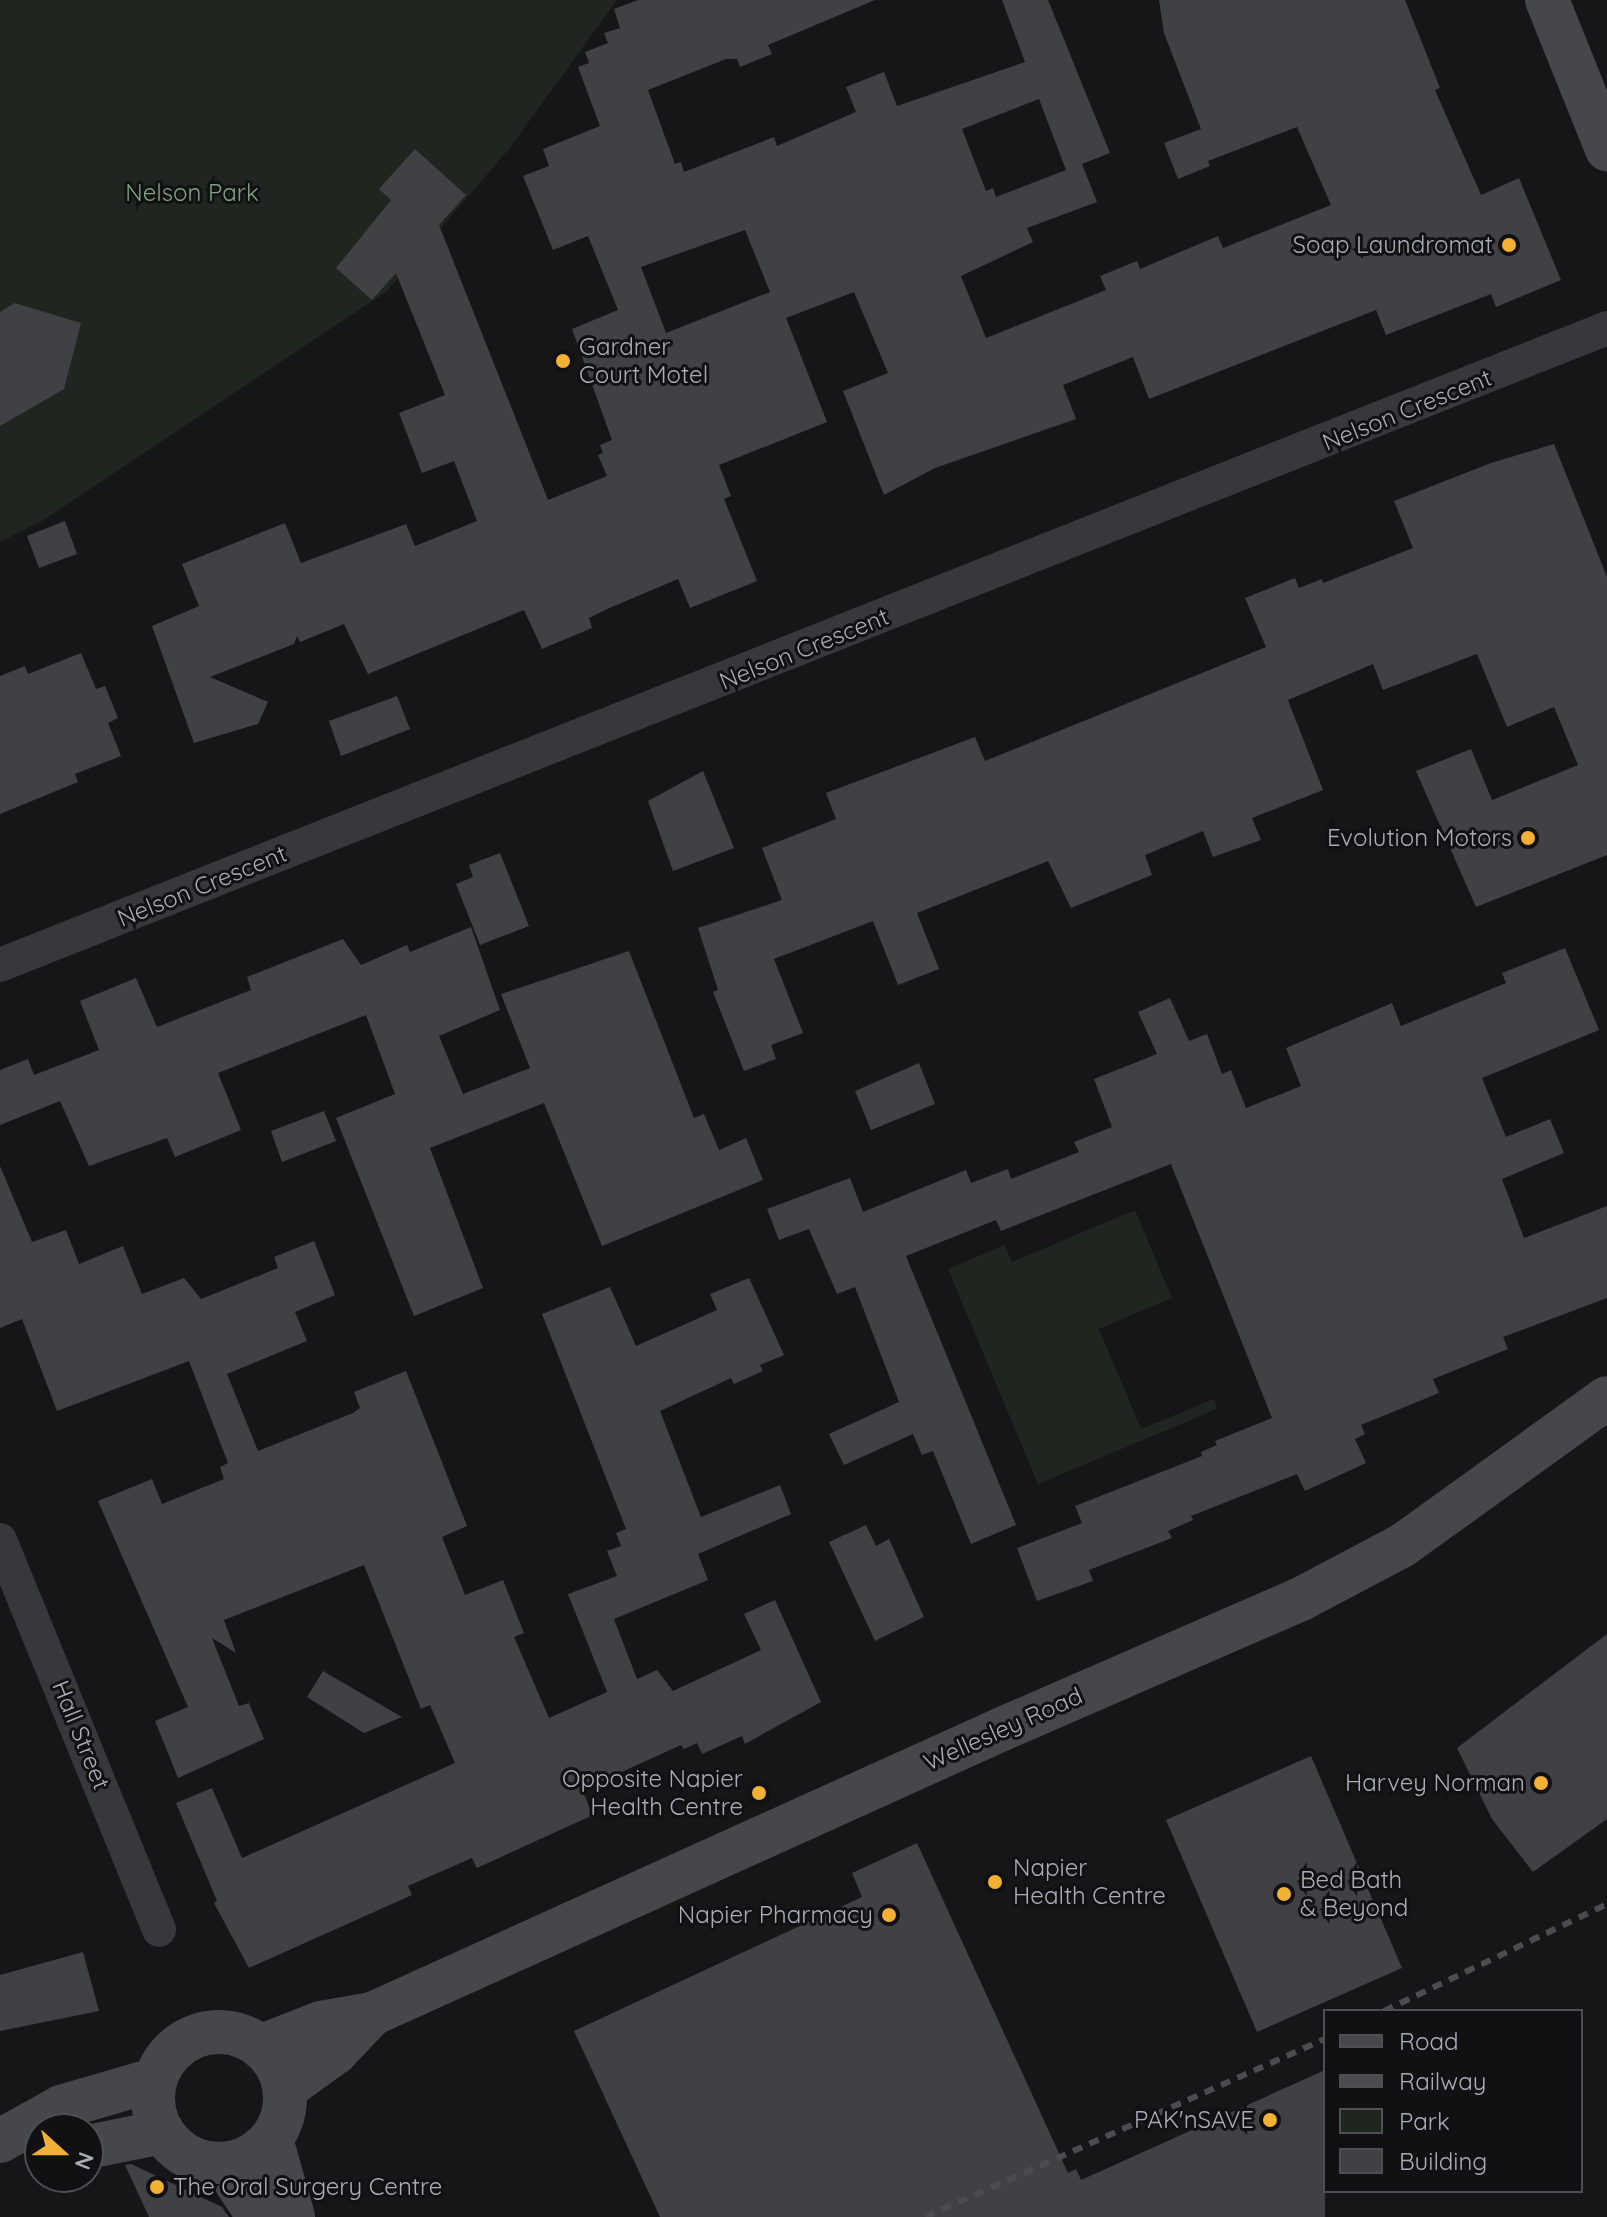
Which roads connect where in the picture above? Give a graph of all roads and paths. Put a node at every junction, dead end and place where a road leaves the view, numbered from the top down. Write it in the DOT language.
graph roads {
  1 [pos="1547,0"];
  2 [pos="1607,149"];
  3 [pos="1607,328"];
  4 [pos="0,965"];
  5 [pos="1607,1398"];
  6 [pos="0,1540"];
  7 [pos="159,1930"];
  8 [pos="372,2014"];
  9 [pos="262,2046"];
  10 [pos="154,2080"];
  11 [pos="285,2089"];
  12 [pos="162,2132"];
  13 [pos="271,2139"];
  14 [pos="17,2141"];
  15 [pos="104,2144"];
  16 [pos="224,2164"];
  17 [pos="259,2217"];
  18 [pos="293,2217"];
  1 -- 2 [label="main road"];
  3 -- 4 [label="street, Nelson Crescent"];
  5 -- 8 [label="main road, Wellesley Road"];
  6 -- 7 [label="street, Hall Street"];
  8 -- 9 [label="main road, Wellesley Road"];
  8 -- 11 [label="main road, Wellesley Road"];
  9 -- 10 [label="main road"];
  9 -- 11 [label="main road"];
  10 -- 12 [label="main road"];
  10 -- 14 [label="main road"];
  11 -- 13 [label="main road"];
  12 -- 15 [label="main road"];
  12 -- 16 [label="main road"];
  13 -- 16 [label="main road"];
  13 -- 18 [label="main road"];
  16 -- 17 [label="main road"];
}
